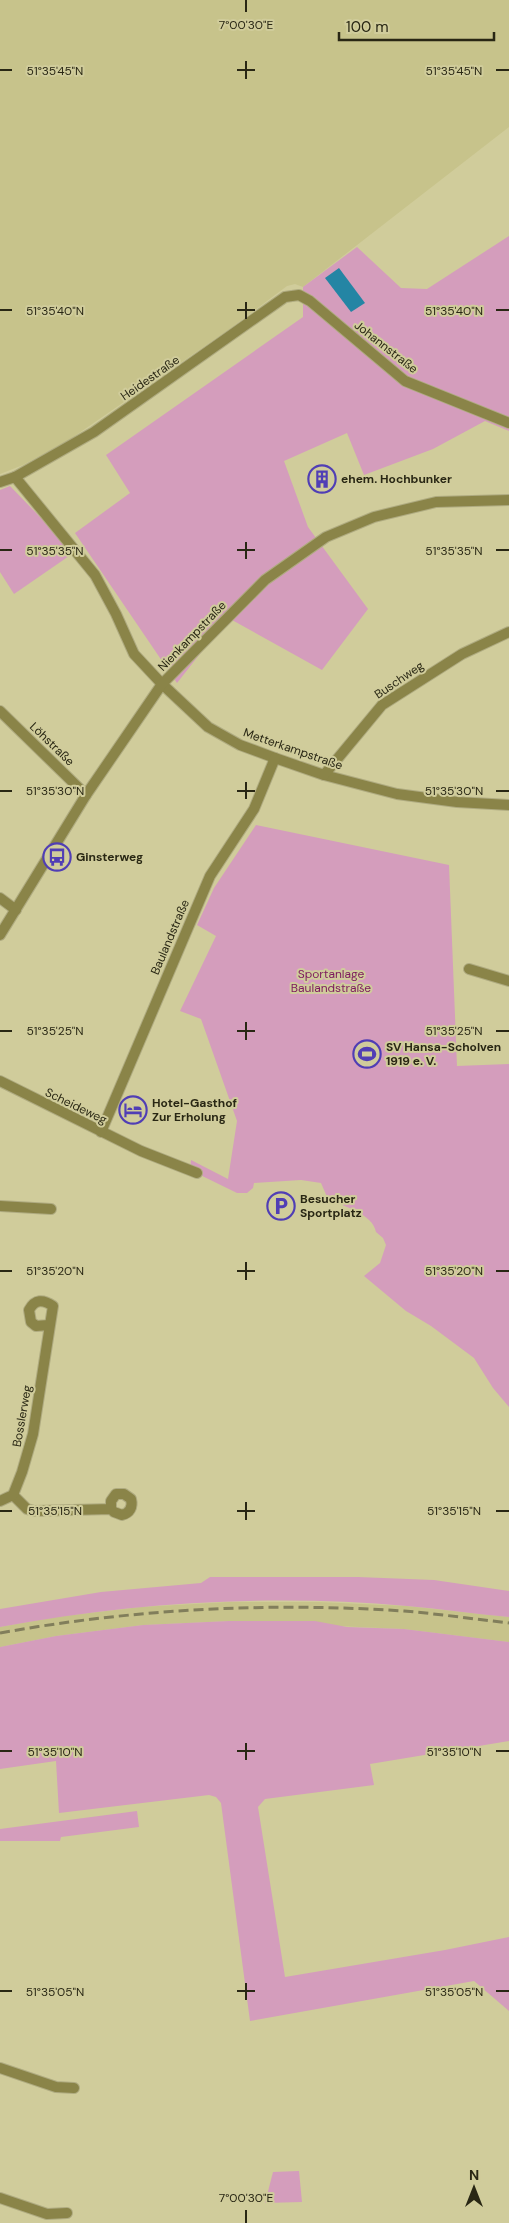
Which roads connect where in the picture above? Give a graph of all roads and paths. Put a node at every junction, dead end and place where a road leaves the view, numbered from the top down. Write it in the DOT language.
graph roads {
  1 [pos="310,301"];
  2 [pos="509,423"];
  3 [pos="15,477"];
  4 [pos="0,482"];
  5 [pos="509,500"];
  6 [pos="509,632"];
  7 [pos="162,684"];
  8 [pos="0,711"];
  9 [pos="275,758"];
  10 [pos="324,774"];
  11 [pos="86,795"];
  12 [pos="509,805"];
  13 [pos="0,898"];
  14 [pos="16,910"];
  15 [pos="0,936"];
  16 [pos="469,969"];
  17 [pos="509,981"];
  18 [pos="0,1082"];
  19 [pos="101,1132"];
  20 [pos="198,1173"];
  21 [pos="0,1206"];
  22 [pos="51,1209"];
  23 [pos="49,1325"];
  24 [pos="13,1494"];
  25 [pos="0,1501"];
  26 [pos="111,1509"];
  27 [pos="0,2068"];
  28 [pos="74,2088"];
  29 [pos="0,2198"];
  30 [pos="66,2214"];
  1 -- 2 [label="street, Johannstraße"];
  1 -- 3 [label="street, Heidestraße"];
  3 -- 4 [label="street, Heidestraße"];
  3 -- 7 [label="street, Metterkampstraße"];
  5 -- 7 [label="street, Nienkampstraße"];
  6 -- 10 [label="street, Buschweg"];
  7 -- 9 [label="street, Metterkampstraße"];
  7 -- 11 [label="street, Nienkampstraße"];
  8 -- 11 [label="street, Löhstraße"];
  9 -- 10 [label="street, Metterkampstraße"];
  9 -- 19 [label="street, Baulandstraße"];
  10 -- 12 [label="street, Metterkampstraße"];
  11 -- 14 [label="street, Nienkampstraße"];
  13 -- 14 [label="street"];
  14 -- 15 [label="street, Nienkampstraße"];
  16 -- 17 [label="street"];
  18 -- 19 [label="street, Scheideweg"];
  19 -- 20 [label="street, Scheideweg"];
  21 -- 22 [label="street"];
  23 -- 24 [label="street, Bosslerweg"];
  24 -- 25 [label="street"];
  24 -- 26 [label="street"];
  27 -- 28 [label="street"];
  29 -- 30 [label="street"];
}
